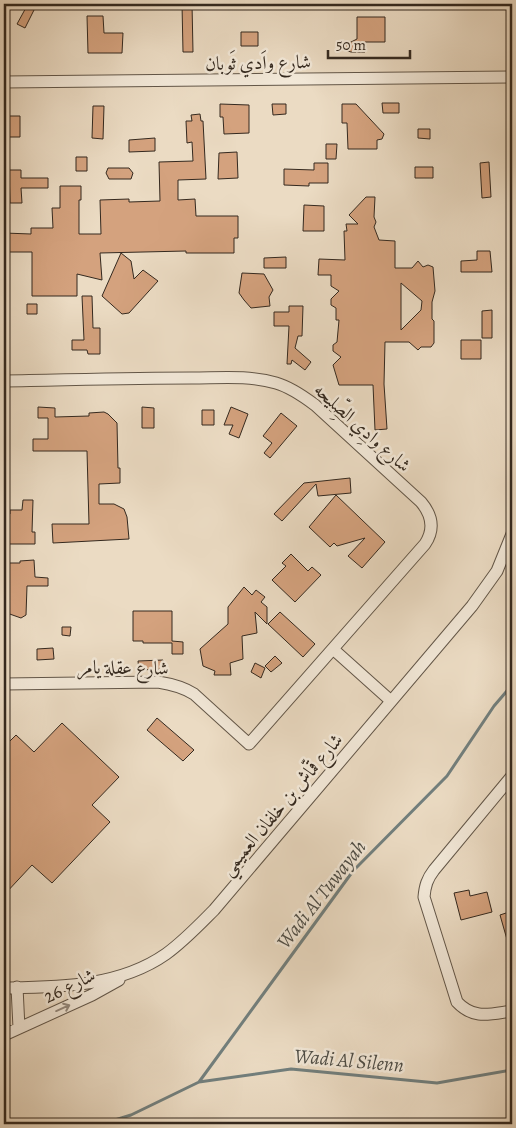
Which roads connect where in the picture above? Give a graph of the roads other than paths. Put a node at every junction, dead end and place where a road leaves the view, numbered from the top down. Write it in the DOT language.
graph roads {
  1 [pos="512,76"];
  2 [pos="4,82"];
  3 [pos="4,381"];
  4 [pos="512,534"];
  5 [pos="333,649"];
  6 [pos="4,684"];
  7 [pos="391,701"];
  8 [pos="249,744"];
  9 [pos="512,776"];
  10 [pos="132,970"];
  11 [pos="17,987"];
  12 [pos="4,988"];
  13 [pos="512,1011"];
  14 [pos="19,1028"];
  15 [pos="4,1036"];
  1 -- 2 [label="street, شارع واَدي ثَوبان"];
  3 -- 5 [label="street, شارع وادِي الصِّليحه"];
  4 -- 7 [label="street, شارع قمّاش بن خلفان العميمي"];
  5 -- 7 [label="street"];
  5 -- 8 [label="street, شارع وادِي الصِّليحه"];
  6 -- 8 [label="street, شارع عقلة يامر"];
  7 -- 10 [label="street, شارع قمّاش بن خلفان العميمي"];
  9 -- 13 [label="street"];
  10 -- 11 [label="street, شارع قمّاش بن خلفان العميمي"];
  14 -- 10 [label="street, شارع 26, one-way"];
  11 -- 12 [label="street, شارع قمّاش بن خلفان العميمي"];
  11 -- 14 [label="street"];
  14 -- 15 [label="street, شارع 26"];
}
